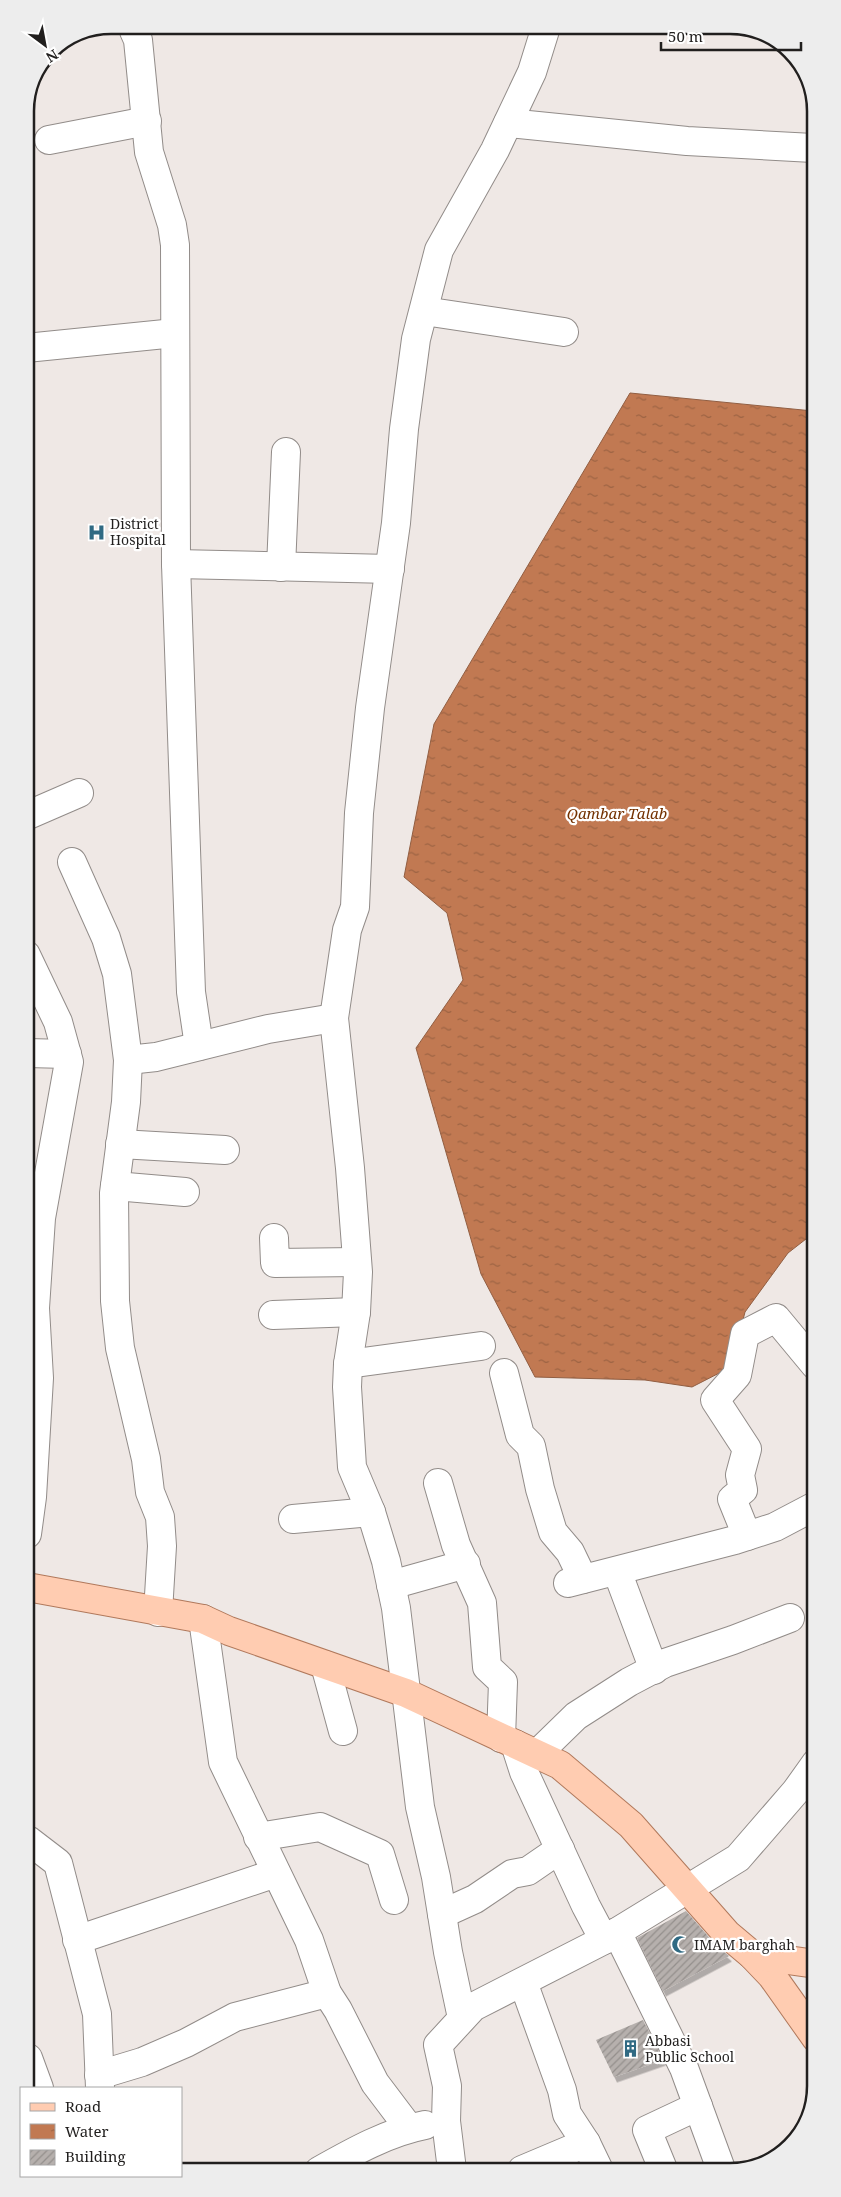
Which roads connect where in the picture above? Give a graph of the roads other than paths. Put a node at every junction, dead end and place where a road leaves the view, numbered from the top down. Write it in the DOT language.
graph roads {
  1 [pos="135,34"];
  2 [pos="544,34"];
  3 [pos="147,121"];
  4 [pos="508,123"];
  5 [pos="49,140"];
  6 [pos="807,148"];
  7 [pos="424,311"];
  8 [pos="564,332"];
  9 [pos="175,333"];
  10 [pos="34,347"];
  11 [pos="286,452"];
  12 [pos="176,564"];
  13 [pos="281,567"];
  14 [pos="390,569"];
  15 [pos="79,793"];
  16 [pos="34,813"];
  17 [pos="72,862"];
  18 [pos="34,972"];
  19 [pos="334,1018"];
  20 [pos="199,1046"];
  21 [pos="34,1053"];
  22 [pos="67,1054"];
  23 [pos="128,1060"];
  24 [pos="120,1144"];
  25 [pos="225,1150"];
  26 [pos="115,1186"];
  27 [pos="185,1192"];
  28 [pos="274,1238"];
  29 [pos="357,1262"];
  30 [pos="34,1266"];
  31 [pos="34,1299"];
  32 [pos="356,1312"];
  33 [pos="273,1316"];
  34 [pos="481,1346"];
  35 [pos="807,1356"];
  36 [pos="348,1364"];
  37 [pos="504,1373"];
  38 [pos="34,1420"];
  39 [pos="438,1483"];
  40 [pos="371,1512"];
  41 [pos="293,1519"];
  42 [pos="807,1519"];
  43 [pos="747,1536"];
  44 [pos="466,1564"];
  45 [pos="616,1571"];
  46 [pos="391,1585"];
  47 [pos="34,1589"];
  48 [pos="158,1612"];
  49 [pos="790,1618"];
  50 [pos="203,1619"];
  51 [pos="325,1665"];
  52 [pos="654,1670"];
  53 [pos="406,1693"];
  54 [pos="343,1731"];
  55 [pos="518,1745"];
  56 [pos="807,1776"];
  57 [pos="258,1837"];
  58 [pos="34,1845"];
  59 [pos="560,1848"];
  60 [pos="276,1873"];
  61 [pos="687,1890"];
  62 [pos="394,1900"];
  63 [pos="442,1914"];
  64 [pos="611,1936"];
  65 [pos="77,1940"];
  66 [pos="752,1955"];
  67 [pos="807,1963"];
  68 [pos="523,1982"];
  69 [pos="327,1993"];
  70 [pos="462,2018"];
  71 [pos="807,2025"];
  72 [pos="100,2082"];
  73 [pos="698,2106"];
  74 [pos="446,2121"];
  75 [pos="409,2128"];
  76 [pos="586,2143"];
  77 [pos="332,2163"];
  78 [pos="451,2163"];
  79 [pos="539,2163"];
  80 [pos="595,2163"];
  81 [pos="661,2163"];
  82 [pos="719,2163"];
  1 -- 3 [label="street"];
  2 -- 4 [label="street"];
  3 -- 5 [label="street"];
  3 -- 9 [label="street"];
  4 -- 6 [label="street"];
  4 -- 7 [label="street"];
  7 -- 8 [label="street"];
  7 -- 14 [label="street"];
  9 -- 10 [label="street"];
  9 -- 12 [label="street"];
  11 -- 13 [label="street"];
  12 -- 13 [label="street"];
  12 -- 20 [label="street"];
  13 -- 14 [label="street"];
  14 -- 19 [label="street"];
  15 -- 16 [label="street"];
  17 -- 23 [label="street"];
  18 -- 22 [label="street"];
  19 -- 20 [label="street"];
  19 -- 29 [label="street"];
  20 -- 23 [label="street"];
  21 -- 22 [label="street"];
  22 -- 30 [label="street"];
  23 -- 24 [label="street"];
  24 -- 25 [label="street"];
  24 -- 26 [label="street"];
  26 -- 27 [label="street"];
  26 -- 48 [label="street"];
  28 -- 29 [label="street"];
  29 -- 32 [label="street"];
  31 -- 38 [label="street"];
  32 -- 33 [label="street"];
  32 -- 36 [label="street"];
  34 -- 36 [label="street"];
  35 -- 43 [label="street"];
  36 -- 40 [label="street"];
  37 -- 45 [label="street"];
  39 -- 44 [label="street"];
  40 -- 41 [label="street"];
  40 -- 46 [label="street"];
  42 -- 43 [label="street"];
  43 -- 45 [label="street"];
  44 -- 46 [label="street"];
  44 -- 55 [label="street"];
  45 -- 52 [label="street"];
  46 -- 53 [label="street"];
  47 -- 48 [label="main road"];
  48 -- 50 [label="main road"];
  49 -- 52 [label="street"];
  50 -- 51 [label="main road"];
  50 -- 57 [label="street"];
  51 -- 53 [label="main road"];
  51 -- 54 [label="street"];
  52 -- 55 [label="street"];
  53 -- 55 [label="main road"];
  53 -- 63 [label="street"];
  55 -- 59 [label="street"];
  55 -- 61 [label="main road"];
  56 -- 61 [label="street"];
  57 -- 60 [label="street"];
  57 -- 62 [label="street"];
  58 -- 65 [label="street"];
  59 -- 63 [label="street"];
  59 -- 64 [label="street"];
  60 -- 65 [label="street"];
  60 -- 69 [label="street"];
  61 -- 64 [label="street"];
  61 -- 66 [label="main road"];
  63 -- 70 [label="street"];
  64 -- 68 [label="street"];
  64 -- 73 [label="street"];
  65 -- 72 [label="street"];
  66 -- 67 [label="main road"];
  66 -- 71 [label="main road"];
  68 -- 70 [label="street"];
  68 -- 76 [label="street"];
  69 -- 72 [label="street"];
  69 -- 75 [label="street"];
  70 -- 74 [label="street"];
  73 -- 81 [label="street"];
  73 -- 82 [label="street"];
  74 -- 75 [label="street"];
  74 -- 78 [label="street"];
  75 -- 77 [label="street"];
  76 -- 79 [label="street"];
  76 -- 80 [label="street"];
}
